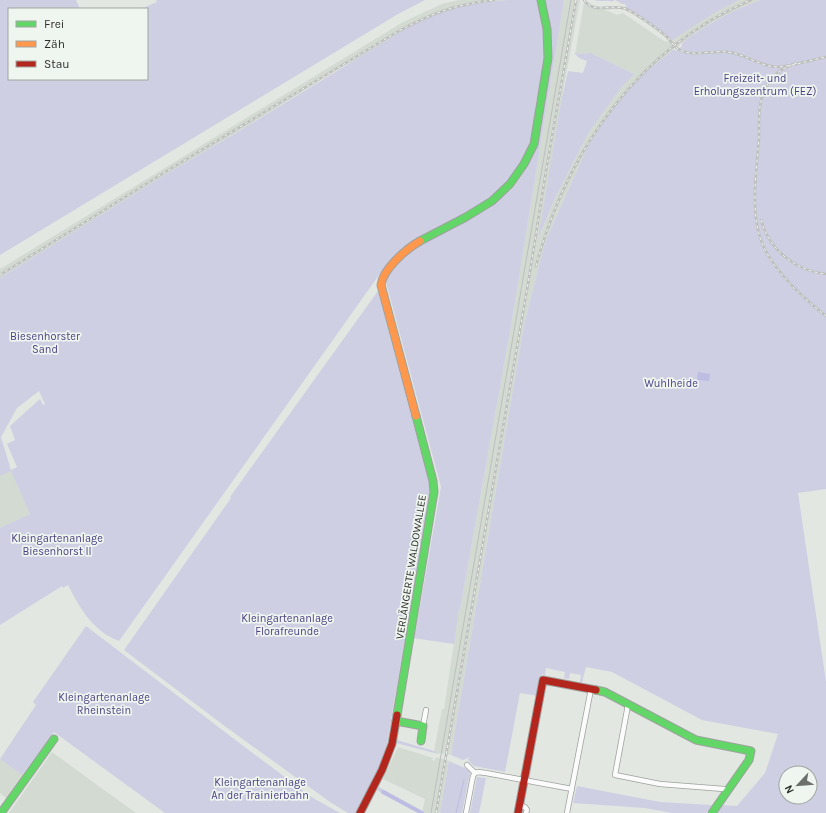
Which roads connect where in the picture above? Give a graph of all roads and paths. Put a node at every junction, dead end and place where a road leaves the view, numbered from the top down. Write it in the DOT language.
graph roads {
  1 [pos="541,0"];
  2 [pos="591,689"];
  3 [pos="628,705"];
  4 [pos="426,710"];
  5 [pos="396,721"];
  6 [pos="423,726"];
  7 [pos="54,739"];
  8 [pos="421,741"];
  9 [pos="467,765"];
  10 [pos="475,773"];
  11 [pos="524,780"];
  12 [pos="572,790"];
  13 [pos="727,791"];
  14 [pos="519,810"];
  15 [pos="1,813"];
  16 [pos="360,813"];
  17 [pos="466,813"];
  18 [pos="526,813"];
  19 [pos="567,813"];
  20 [pos="712,813"];
  1 -- 5 [label="street, VERLÄNGERTE WALDOWALLEE"];
  2 -- 3 [label="street"];
  2 -- 11 [label="street"];
  2 -- 12 [label="street"];
  3 -- 13 [label="street"];
  3 -- 13 [label="street"];
  4 -- 6 [label="street"];
  5 -- 6 [label="street"];
  5 -- 16 [label="street, VERLÄNGERTE WALDOWALLEE"];
  6 -- 8 [label="street"];
  7 -- 15 [label="street"];
  9 -- 10 [label="street"];
  10 -- 11 [label="street"];
  10 -- 17 [label="street"];
  11 -- 12 [label="street"];
  11 -- 14 [label="street"];
  12 -- 19 [label="street"];
  13 -- 20 [label="street"];
  14 -- 18 [label="street"];
}
